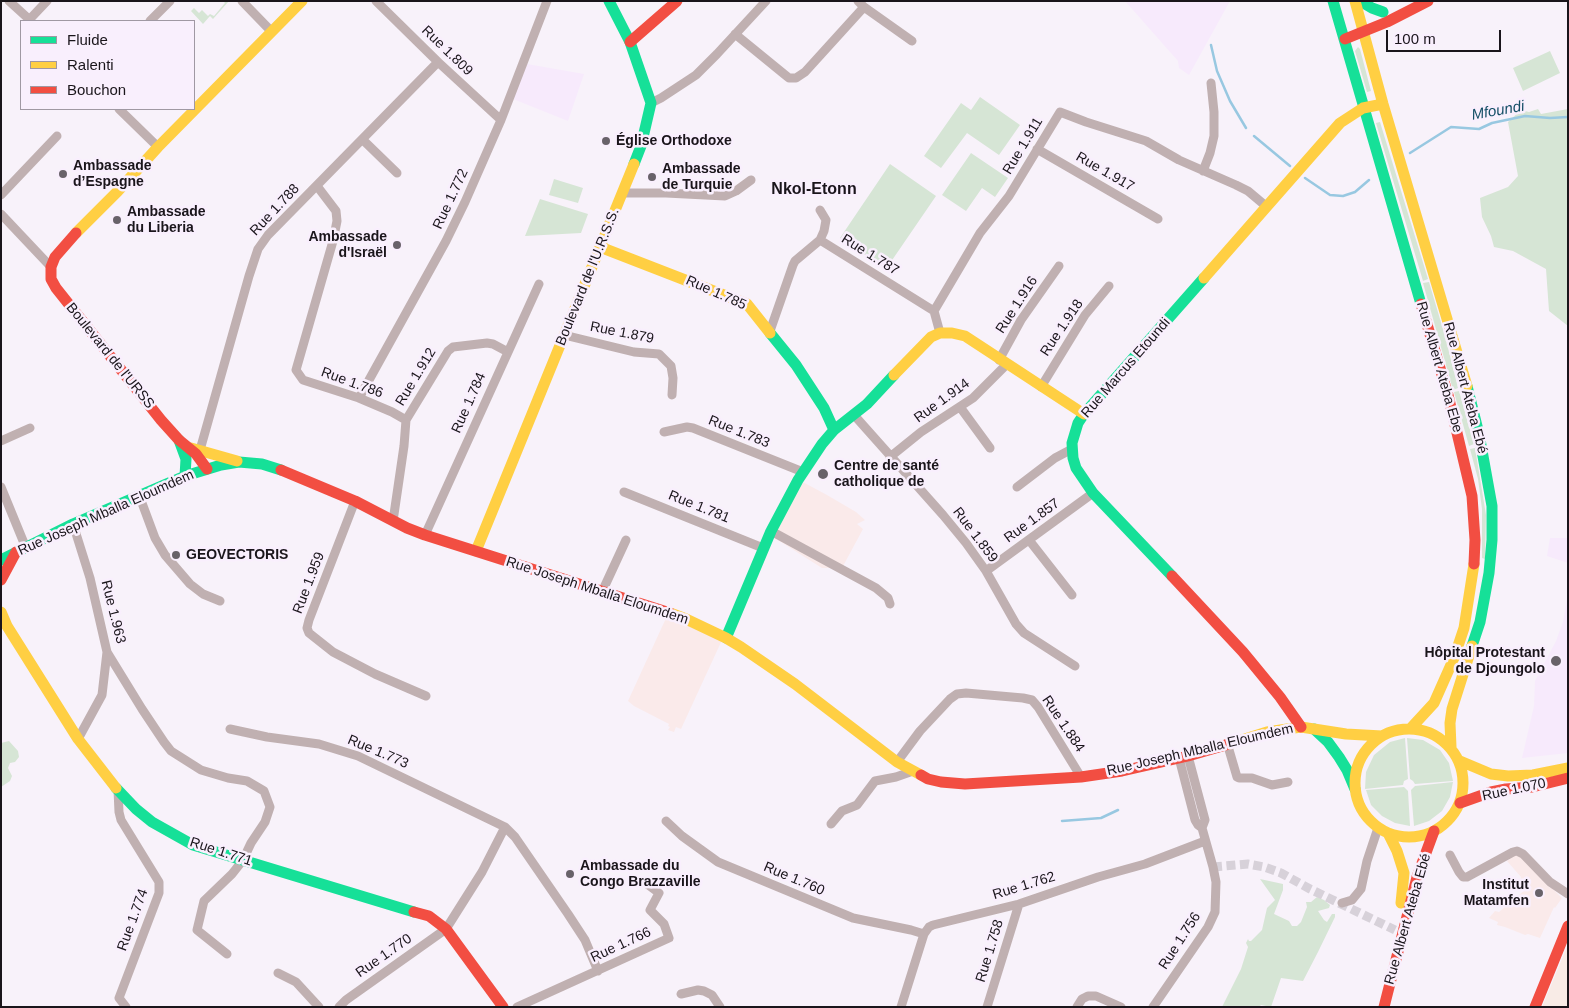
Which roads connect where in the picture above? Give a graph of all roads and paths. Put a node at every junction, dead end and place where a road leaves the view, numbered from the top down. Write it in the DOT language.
graph roads {
  1 [pos="9,1"];
  2 [pos="47,1"];
  3 [pos="170,1"];
  4 [pos="242,1"];
  5 [pos="302,1"];
  6 [pos="376,1"];
  7 [pos="547,1"];
  8 [pos="609,1"];
  9 [pos="677,1"];
  10 [pos="766,1"];
  11 [pos="1333,1"];
  12 [pos="1355,1"];
  13 [pos="1360,1"];
  14 [pos="1405,1"];
  15 [pos="1428,1"];
  16 [pos="861,4"];
  17 [pos="1383,12"];
  18 [pos="29,20"];
  19 [pos="31,20"];
  20 [pos="151,20"];
  21 [pos="1363,29"];
  22 [pos="271,32"];
  23 [pos="735,34"];
  24 [pos="1344,34"];
  25 [pos="912,41"];
  26 [pos="630,42"];
  27 [pos="438,62"];
  28 [pos="1211,83"];
  29 [pos="650,103"];
  30 [pos="1383,104"];
  31 [pos="1363,108"];
  32 [pos="195,109"];
  33 [pos="120,110"];
  34 [pos="194,110"];
  35 [pos="500,120"];
  36 [pos="57,136"];
  37 [pos="363,140"];
  38 [pos="158,147"];
  39 [pos="1038,149"];
  40 [pos="1203,171"];
  41 [pos="396,173"];
  42 [pos="751,180"];
  43 [pos="317,186"];
  44 [pos="622,194"];
  45 [pos="1,196"];
  46 [pos="1267,208"];
  47 [pos="820,210"];
  48 [pos="1,214"];
  49 [pos="1158,219"];
  50 [pos="820,240"];
  51 [pos="600,247"];
  52 [pos="1059,266"];
  53 [pos="51,267"];
  54 [pos="539,284"];
  55 [pos="1109,286"];
  56 [pos="934,311"];
  57 [pos="770,332"];
  58 [pos="940,333"];
  59 [pos="564,335"];
  60 [pos="508,352"];
  61 [pos="1003,362"];
  62 [pos="1040,387"];
  63 [pos="672,395"];
  64 [pos="359,398"];
  65 [pos="960,406"];
  66 [pos="1084,414"];
  67 [pos="854,416"];
  68 [pos="406,420"];
  69 [pos="30,428"];
  70 [pos="834,430"];
  71 [pos="664,432"];
  72 [pos="180,440"];
  73 [pos="1,441"];
  74 [pos="990,448"];
  75 [pos="195,449"];
  76 [pos="1072,449"];
  77 [pos="890,457"];
  78 [pos="239,462"];
  79 [pos="207,469"];
  80 [pos="803,472"];
  81 [pos="185,476"];
  82 [pos="1,487"];
  83 [pos="1017,487"];
  84 [pos="624,492"];
  85 [pos="1093,493"];
  86 [pos="139,496"];
  87 [pos="355,501"];
  88 [pos="393,521"];
  89 [pos="73,524"];
  90 [pos="771,532"];
  91 [pos="425,535"];
  92 [pos="626,540"];
  93 [pos="1029,540"];
  94 [pos="763,548"];
  95 [pos="21,550"];
  96 [pos="476,551"];
  97 [pos="1,560"];
  98 [pos="986,571"];
  99 [pos="1,580"];
  100 [pos="602,592"];
  101 [pos="1072,595"];
  102 [pos="220,601"];
  103 [pos="890,604"];
  104 [pos="1,612"];
  105 [pos="726,638"];
  106 [pos="107,652"];
  107 [pos="1075,666"];
  108 [pos="426,696"];
  109 [pos="1306,727"];
  110 [pos="1411,728"];
  111 [pos="230,729"];
  112 [pos="1382,736"];
  113 [pos="78,739"];
  114 [pos="1228,743"];
  115 [pos="1451,747"];
  116 [pos="1183,757"];
  117 [pos="1460,761"];
  118 [pos="897,762"];
  119 [pos="1568,768"];
  120 [pos="913,771"];
  121 [pos="1081,776"];
  122 [pos="1568,778"];
  123 [pos="1288,782"];
  124 [pos="1355,789"];
  125 [pos="118,790"];
  126 [pos="1460,803"];
  127 [pos="666,821"];
  128 [pos="831,824"];
  129 [pos="505,827"];
  130 [pos="1383,830"];
  131 [pos="1434,831"];
  132 [pos="1206,841"];
  133 [pos="1450,855"];
  134 [pos="243,860"];
  135 [pos="643,881"];
  136 [pos="1568,894"];
  137 [pos="1342,903"];
  138 [pos="1019,904"];
  139 [pos="1568,926"];
  140 [pos="446,929"];
  141 [pos="924,934"];
  142 [pos="227,954"];
  143 [pos="598,971"];
  144 [pos="278,972"];
  145 [pos="681,994"];
  146 [pos="118,1003"];
  147 [pos="126,1007"];
  148 [pos="318,1007"];
  149 [pos="339,1007"];
  150 [pos="503,1007"];
  151 [pos="517,1007"];
  152 [pos="720,1007"];
  153 [pos="901,1007"];
  154 [pos="987,1007"];
  155 [pos="1077,1007"];
  156 [pos="1121,1007"];
  157 [pos="1153,1007"];
  158 [pos="1375,1007"];
  159 [pos="1384,1007"];
  160 [pos="1535,1007"];
  1 -- 18 [label="street"];
  2 -- 19 [label="street"];
  3 -- 20 [label="street"];
  4 -- 22 [label="street"];
  5 -- 22 [label="main road"];
  6 -- 27 [label="street, Rue 1.809"];
  7 -- 35 [label="street, Rue 1.772"];
  8 -- 26 [label="main road, Boulevard de l'U.R.S.S."];
  9 -- 26 [label="main road"];
  10 -- 23 [label="street"];
  11 -- 24 [label="main road, Rue Albert Ateba Ebe"];
  12 -- 21 [label="main road, Rue Albert Ateba Ebé"];
  13 -- 17 [label="main road"];
  14 -- 17 [label="main road"];
  15 -- 21 [label="main road"];
  16 -- 23 [label="street"];
  16 -- 25 [label="street"];
  17 -- 21 [label="main road"];
  21 -- 24 [label="main road"];
  21 -- 30 [label="main road, Rue Albert Ateba Ebé"];
  22 -- 32 [label="main road"];
  23 -- 29 [label="street"];
  24 -- 31 [label="main road, Rue Albert Ateba Ebe"];
  26 -- 29 [label="main road, Boulevard de l'U.R.S.S."];
  27 -- 35 [label="street, Rue 1.809"];
  27 -- 37 [label="street, Rue 1.788"];
  28 -- 40 [label="street"];
  29 -- 44 [label="main road, Boulevard de l'U.R.S.S."];
  30 -- 31 [label="main road, Rue Marcus Etoundi"];
  30 -- 115 [label="main road, Rue Albert Ateba Ebé"];
  31 -- 46 [label="main road, Rue Marcus Etoundi"];
  31 -- 110 [label="main road, Rue Albert Ateba Ebe"];
  33 -- 38 [label="street"];
  34 -- 38 [label="main road"];
  35 -- 64 [label="street, Rue 1.772"];
  36 -- 45 [label="street"];
  37 -- 41 [label="street"];
  37 -- 43 [label="street, Rue 1.788"];
  38 -- 53 [label="main road"];
  39 -- 40 [label="street, Rue 1.911"];
  39 -- 49 [label="street, Rue 1.917"];
  39 -- 56 [label="street, Rue 1.911"];
  40 -- 46 [label="street, Rue 1.911"];
  42 -- 44 [label="street"];
  43 -- 64 [label="street, Rue 1.786"];
  43 -- 75 [label="street, Rue 1.788"];
  44 -- 51 [label="main road, Boulevard de l'U.R.S.S."];
  46 -- 66 [label="main road, Rue Marcus Etoundi"];
  47 -- 50 [label="street, Rue 1.787"];
  48 -- 53 [label="street"];
  50 -- 56 [label="street, Rue 1.787"];
  50 -- 57 [label="street"];
  51 -- 57 [label="main road, Rue 1.785"];
  51 -- 59 [label="main road, Boulevard de l'U.R.S.S."];
  52 -- 61 [label="street, Rue 1.916"];
  53 -- 72 [label="main road, Boulevard de l'URSS"];
  54 -- 60 [label="street, Rue 1.784"];
  55 -- 62 [label="street, Rue 1.918"];
  56 -- 58 [label="street"];
  57 -- 70 [label="main road, Rue 1.785"];
  58 -- 61 [label="main road"];
  58 -- 67 [label="main road"];
  59 -- 63 [label="street, Rue 1.879"];
  59 -- 96 [label="main road, Boulevard de l'U.R.S.S."];
  60 -- 68 [label="street, Rue 1.912"];
  60 -- 91 [label="street, Rue 1.784"];
  61 -- 62 [label="main road"];
  61 -- 65 [label="street, Rue 1.914"];
  62 -- 66 [label="main road"];
  64 -- 68 [label="street, Rue 1.786"];
  65 -- 74 [label="street"];
  65 -- 77 [label="street, Rue 1.914"];
  66 -- 76 [label="main road, Rue Marcus Etoundi"];
  67 -- 70 [label="main road"];
  67 -- 77 [label="street, Rue 1.859"];
  68 -- 88 [label="street"];
  69 -- 73 [label="street"];
  70 -- 80 [label="main road"];
  71 -- 80 [label="street, Rue 1.783"];
  72 -- 75 [label="main road"];
  72 -- 81 [label="main road"];
  75 -- 78 [label="main road"];
  75 -- 79 [label="main road"];
  76 -- 83 [label="street"];
  76 -- 85 [label="main road"];
  77 -- 98 [label="street, Rue 1.859"];
  78 -- 79 [label="main road, Rue Joseph Mballa Eloumdem"];
  78 -- 87 [label="main road, Rue Joseph Mballa Eloumdem"];
  79 -- 81 [label="main road, Rue Joseph Mballa Eloumdem"];
  80 -- 90 [label="main road"];
  81 -- 86 [label="main road, Rue Joseph Mballa Eloumdem"];
  82 -- 95 [label="street"];
  84 -- 94 [label="street, Rue 1.781"];
  85 -- 93 [label="street, Rue 1.857"];
  85 -- 109 [label="main road"];
  86 -- 89 [label="main road, Rue Joseph Mballa Eloumdem"];
  86 -- 102 [label="street"];
  87 -- 88 [label="main road, Rue Joseph Mballa Eloumdem"];
  87 -- 108 [label="street, Rue 1.959"];
  88 -- 91 [label="main road, Rue Joseph Mballa Eloumdem"];
  89 -- 95 [label="main road, Rue Joseph Mballa Eloumdem"];
  89 -- 106 [label="street, Rue 1.963"];
  90 -- 94 [label="main road"];
  90 -- 103 [label="street"];
  91 -- 96 [label="main road, Rue Joseph Mballa Eloumdem"];
  92 -- 100 [label="street"];
  93 -- 98 [label="street, Rue 1.857"];
  93 -- 101 [label="street"];
  94 -- 105 [label="main road"];
  95 -- 97 [label="main road, Rue Joseph Mballa Eloumdem"];
  95 -- 99 [label="main road"];
  96 -- 100 [label="main road, Rue Joseph Mballa Eloumdem"];
  98 -- 107 [label="street, Rue 1.859"];
  100 -- 105 [label="main road, Rue Joseph Mballa Eloumdem"];
  104 -- 113 [label="main road, Rue 1.771"];
  105 -- 118 [label="main road, Rue Joseph Mballa Eloumdem"];
  106 -- 113 [label="street"];
  106 -- 134 [label="street, Rue 1.963"];
  109 -- 112 [label="main road"];
  109 -- 114 [label="main road, Rue Joseph Mballa Eloumdem"];
  109 -- 124 [label="main road, Rue Joseph Mballa Eloumdem"];
  110 -- 112 [label="main road"];
  110 -- 115 [label="main road"];
  111 -- 129 [label="street, Rue 1.773"];
  112 -- 124 [label="main road"];
  113 -- 125 [label="main road, Rue 1.771"];
  114 -- 116 [label="main road, Rue Joseph Mballa Eloumdem"];
  114 -- 123 [label="street"];
  115 -- 117 [label="main road"];
  116 -- 121 [label="main road, Rue Joseph Mballa Eloumdem"];
  116 -- 132 [label="street, Rue 1.756"];
  117 -- 119 [label="main road, Rue 1.070"];
  117 -- 126 [label="main road"];
  118 -- 120 [label="main road, Rue Joseph Mballa Eloumdem"];
  118 -- 121 [label="street, Rue 1.884"];
  120 -- 121 [label="main road, Rue Joseph Mballa Eloumdem"];
  120 -- 128 [label="street"];
  122 -- 126 [label="main road, Rue 1.070"];
  124 -- 130 [label="main road"];
  125 -- 134 [label="main road, Rue 1.771"];
  125 -- 146 [label="street, Rue 1.774"];
  126 -- 131 [label="main road"];
  127 -- 141 [label="street, Rue 1.760"];
  129 -- 140 [label="street"];
  129 -- 143 [label="street, Rue 1.773"];
  130 -- 131 [label="main road"];
  130 -- 137 [label="street"];
  130 -- 158 [label="main road, Rue Albert Ateba Ebé"];
  131 -- 159 [label="main road, Rue Albert Ateba Ebé"];
  132 -- 138 [label="street, Rue 1.762"];
  132 -- 157 [label="street, Rue 1.756"];
  133 -- 136 [label="street"];
  134 -- 140 [label="main road, Rue 1.771"];
  134 -- 142 [label="street"];
  135 -- 143 [label="street, Rue 1.766"];
  138 -- 141 [label="street, Rue 1.762"];
  138 -- 154 [label="street, Rue 1.758"];
  139 -- 160 [label="main road"];
  140 -- 149 [label="street, Rue 1.770"];
  140 -- 150 [label="main road, Rue 1.771"];
  141 -- 153 [label="street"];
  143 -- 151 [label="street, Rue 1.766"];
  144 -- 148 [label="street"];
  145 -- 152 [label="street"];
  146 -- 147 [label="street, Rue 1.774"];
  155 -- 156 [label="street"];
}
